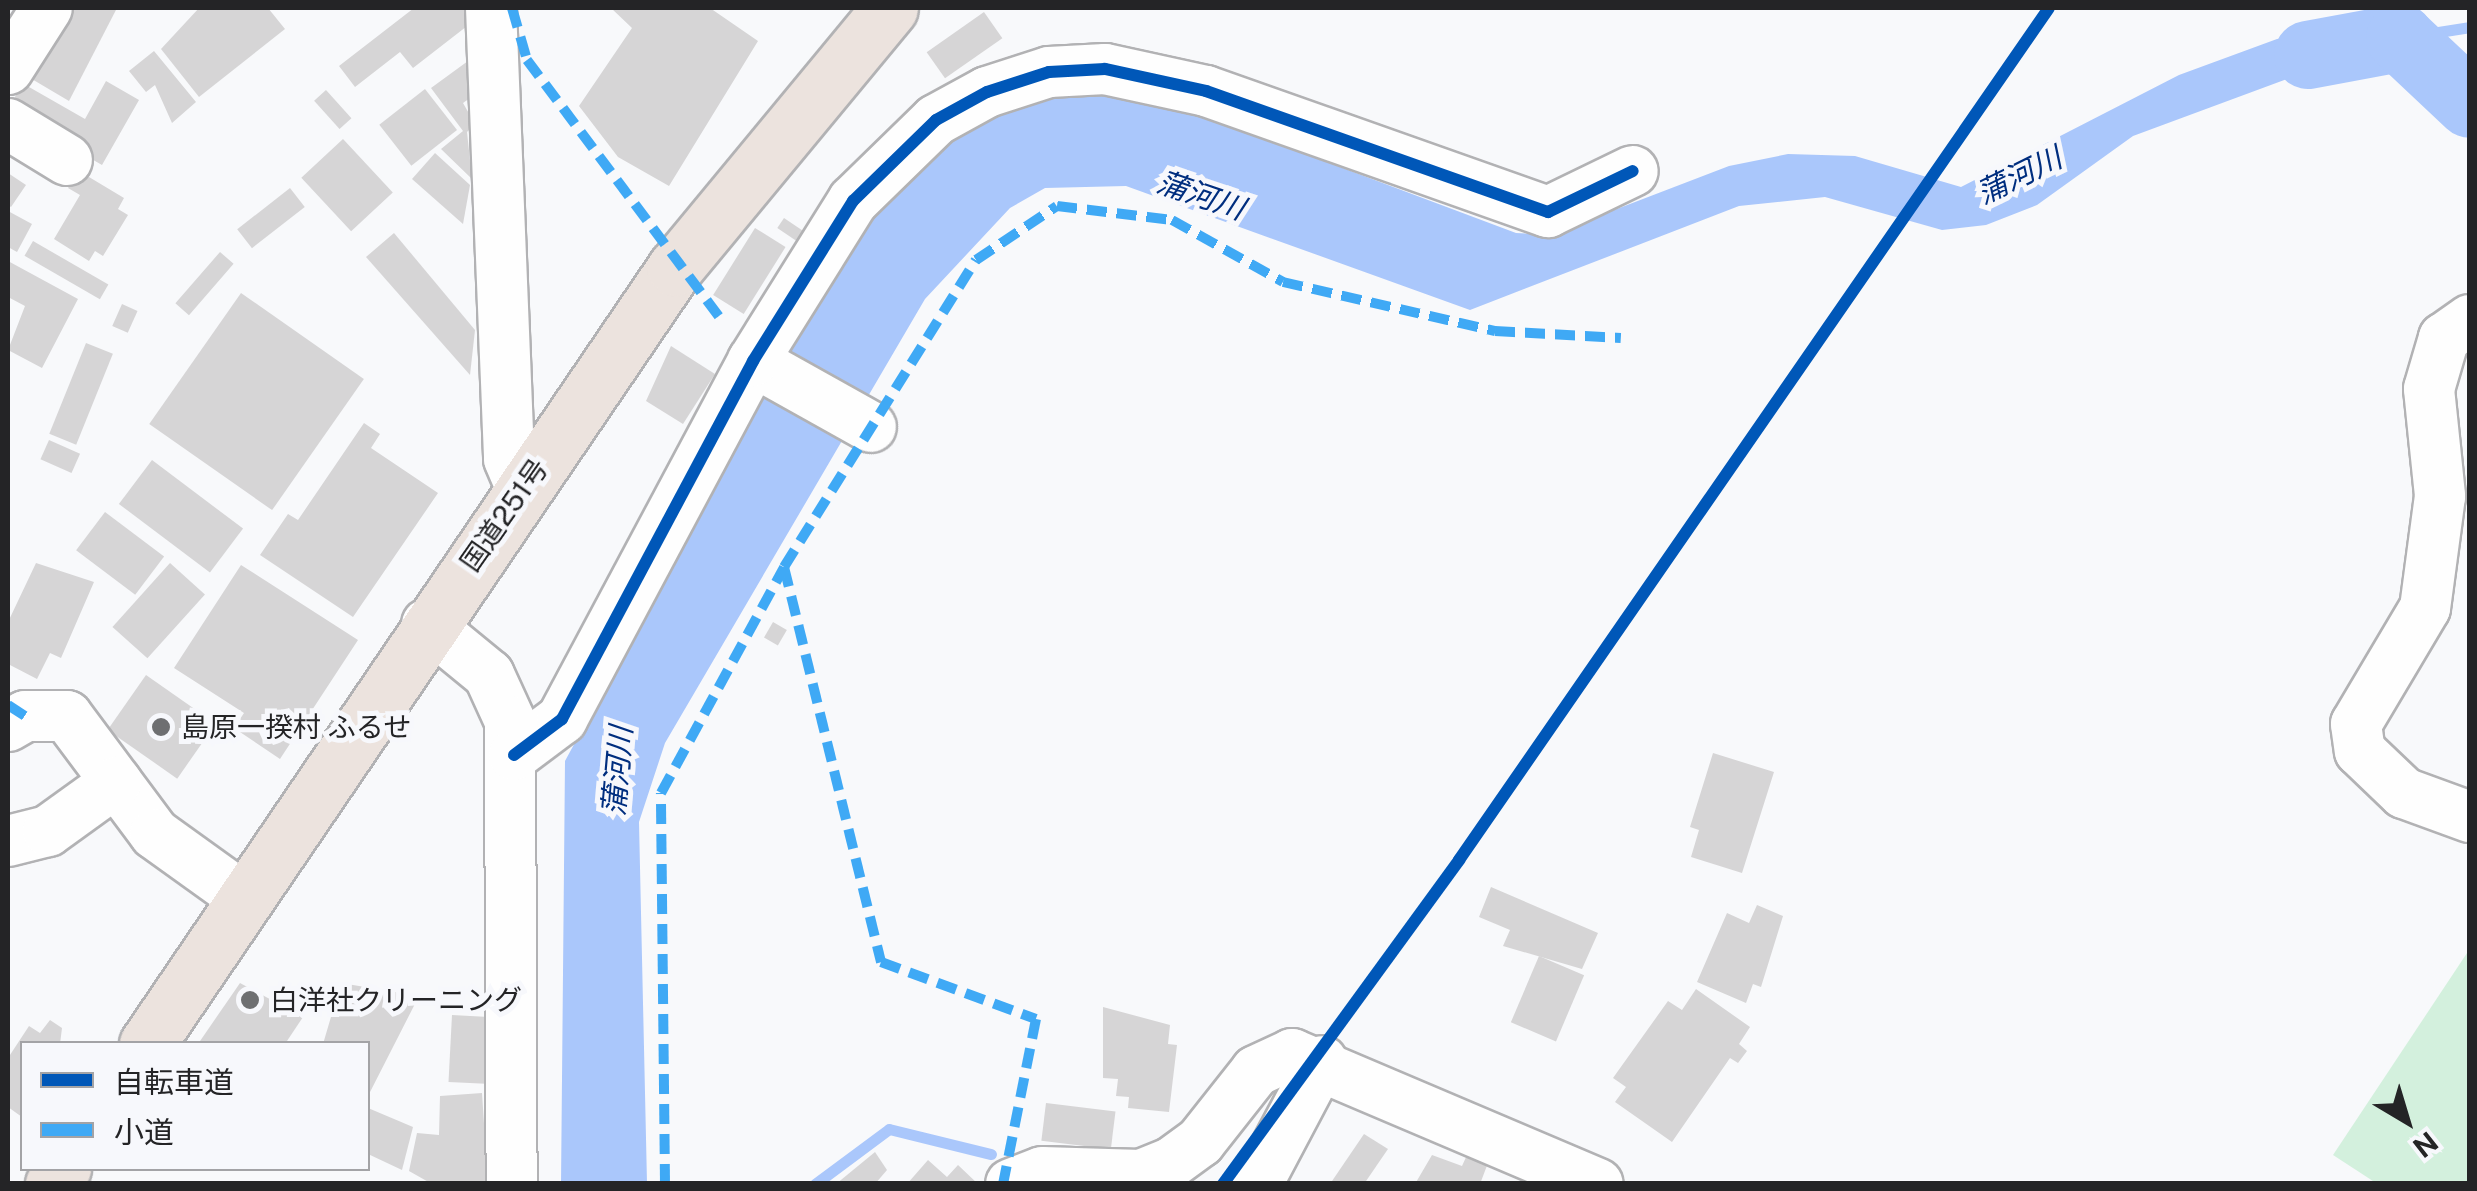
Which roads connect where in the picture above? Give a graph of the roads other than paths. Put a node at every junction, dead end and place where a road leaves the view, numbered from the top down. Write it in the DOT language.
graph roads {
  1 [pos="47,8"];
  2 [pos="491,8"];
  3 [pos="890,8"];
  4 [pos="8,69"];
  5 [pos="8,124"];
  6 [pos="67,160"];
  7 [pos="1634,171"];
  8 [pos="2470,320"];
  9 [pos="757,364"];
  10 [pos="864,424"];
  11 [pos="522,490"];
  12 [pos="428,624"];
  13 [pos="8,726"];
  14 [pos="514,756"];
  15 [pos="116,782"];
  16 [pos="2470,818"];
  17 [pos="8,841"];
  18 [pos="244,898"];
  19 [pos="149,1041"];
  20 [pos="1322,1061"];
  21 [pos="512,1184"];
  22 [pos="1010,1184"];
  23 [pos="1257,1184"];
  24 [pos="1598,1184"];
  1 -- 4 [label="street"];
  2 -- 11 [label="street"];
  3 -- 11 [label="highway, 国道251号"];
  5 -- 6 [label="street"];
  7 -- 9 [label="street"];
  8 -- 16 [label="street"];
  9 -- 10 [label="street"];
  9 -- 14 [label="street"];
  11 -- 12 [label="highway, 国道251号"];
  12 -- 14 [label="street"];
  12 -- 18 [label="highway, 国道251号"];
  13 -- 15 [label="street"];
  14 -- 21 [label="street"];
  15 -- 17 [label="street"];
  15 -- 18 [label="street"];
  18 -- 19 [label="highway, 国道251号"];
  20 -- 22 [label="street"];
  20 -- 23 [label="street"];
  20 -- 24 [label="street"];
}
